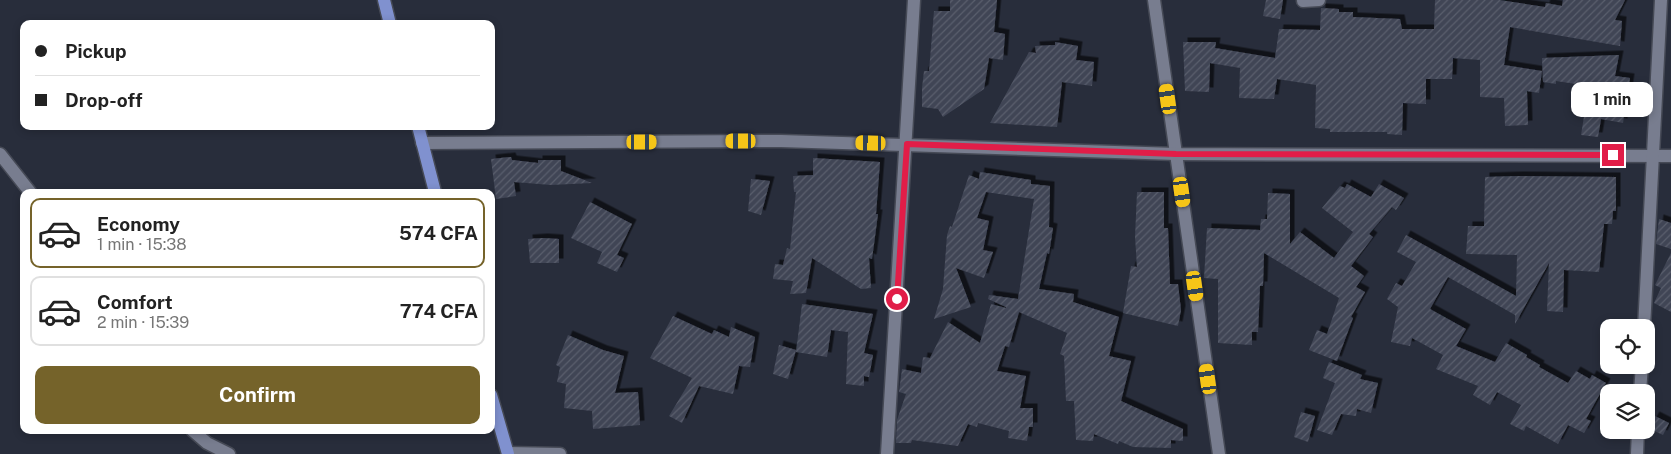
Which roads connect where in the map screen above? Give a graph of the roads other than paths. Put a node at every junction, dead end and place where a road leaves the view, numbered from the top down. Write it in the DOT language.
graph roads {
  1 [pos="384,0"];
  2 [pos="914,0"];
  3 [pos="1154,0"];
  4 [pos="1319,0"];
  5 [pos="1661,0"];
  6 [pos="1304,1"];
  7 [pos="389,20"];
  8 [pos="419,130"];
  9 [pos="422,143"];
  10 [pos="907,144"];
  11 [pos="0,154"];
  12 [pos="1176,154"];
  13 [pos="1652,155"];
  14 [pos="1671,156"];
  15 [pos="28,189"];
  16 [pos="434,189"];
  17 [pos="1644,319"];
  18 [pos="495,409"];
  19 [pos="197,434"];
  20 [pos="1638,439"];
  21 [pos="508,453"];
  22 [pos="229,454"];
  23 [pos="560,454"];
  24 [pos="887,454"];
  25 [pos="1219,454"];
  26 [pos="1637,454"];
  1 -- 7 [label="main road"];
  2 -- 10 [label="street"];
  3 -- 12 [label="street"];
  4 -- 6 [label="street"];
  5 -- 13 [label="street"];
  8 -- 9 [label="main road"];
  9 -- 10 [label="street"];
  9 -- 16 [label="main road"];
  10 -- 12 [label="street"];
  10 -- 24 [label="street"];
  11 -- 15 [label="street"];
  12 -- 13 [label="street"];
  12 -- 25 [label="street"];
  13 -- 14 [label="street"];
  13 -- 17 [label="street"];
  18 -- 21 [label="main road"];
  19 -- 22 [label="street"];
  20 -- 26 [label="street"];
  21 -- 23 [label="street"];
}
